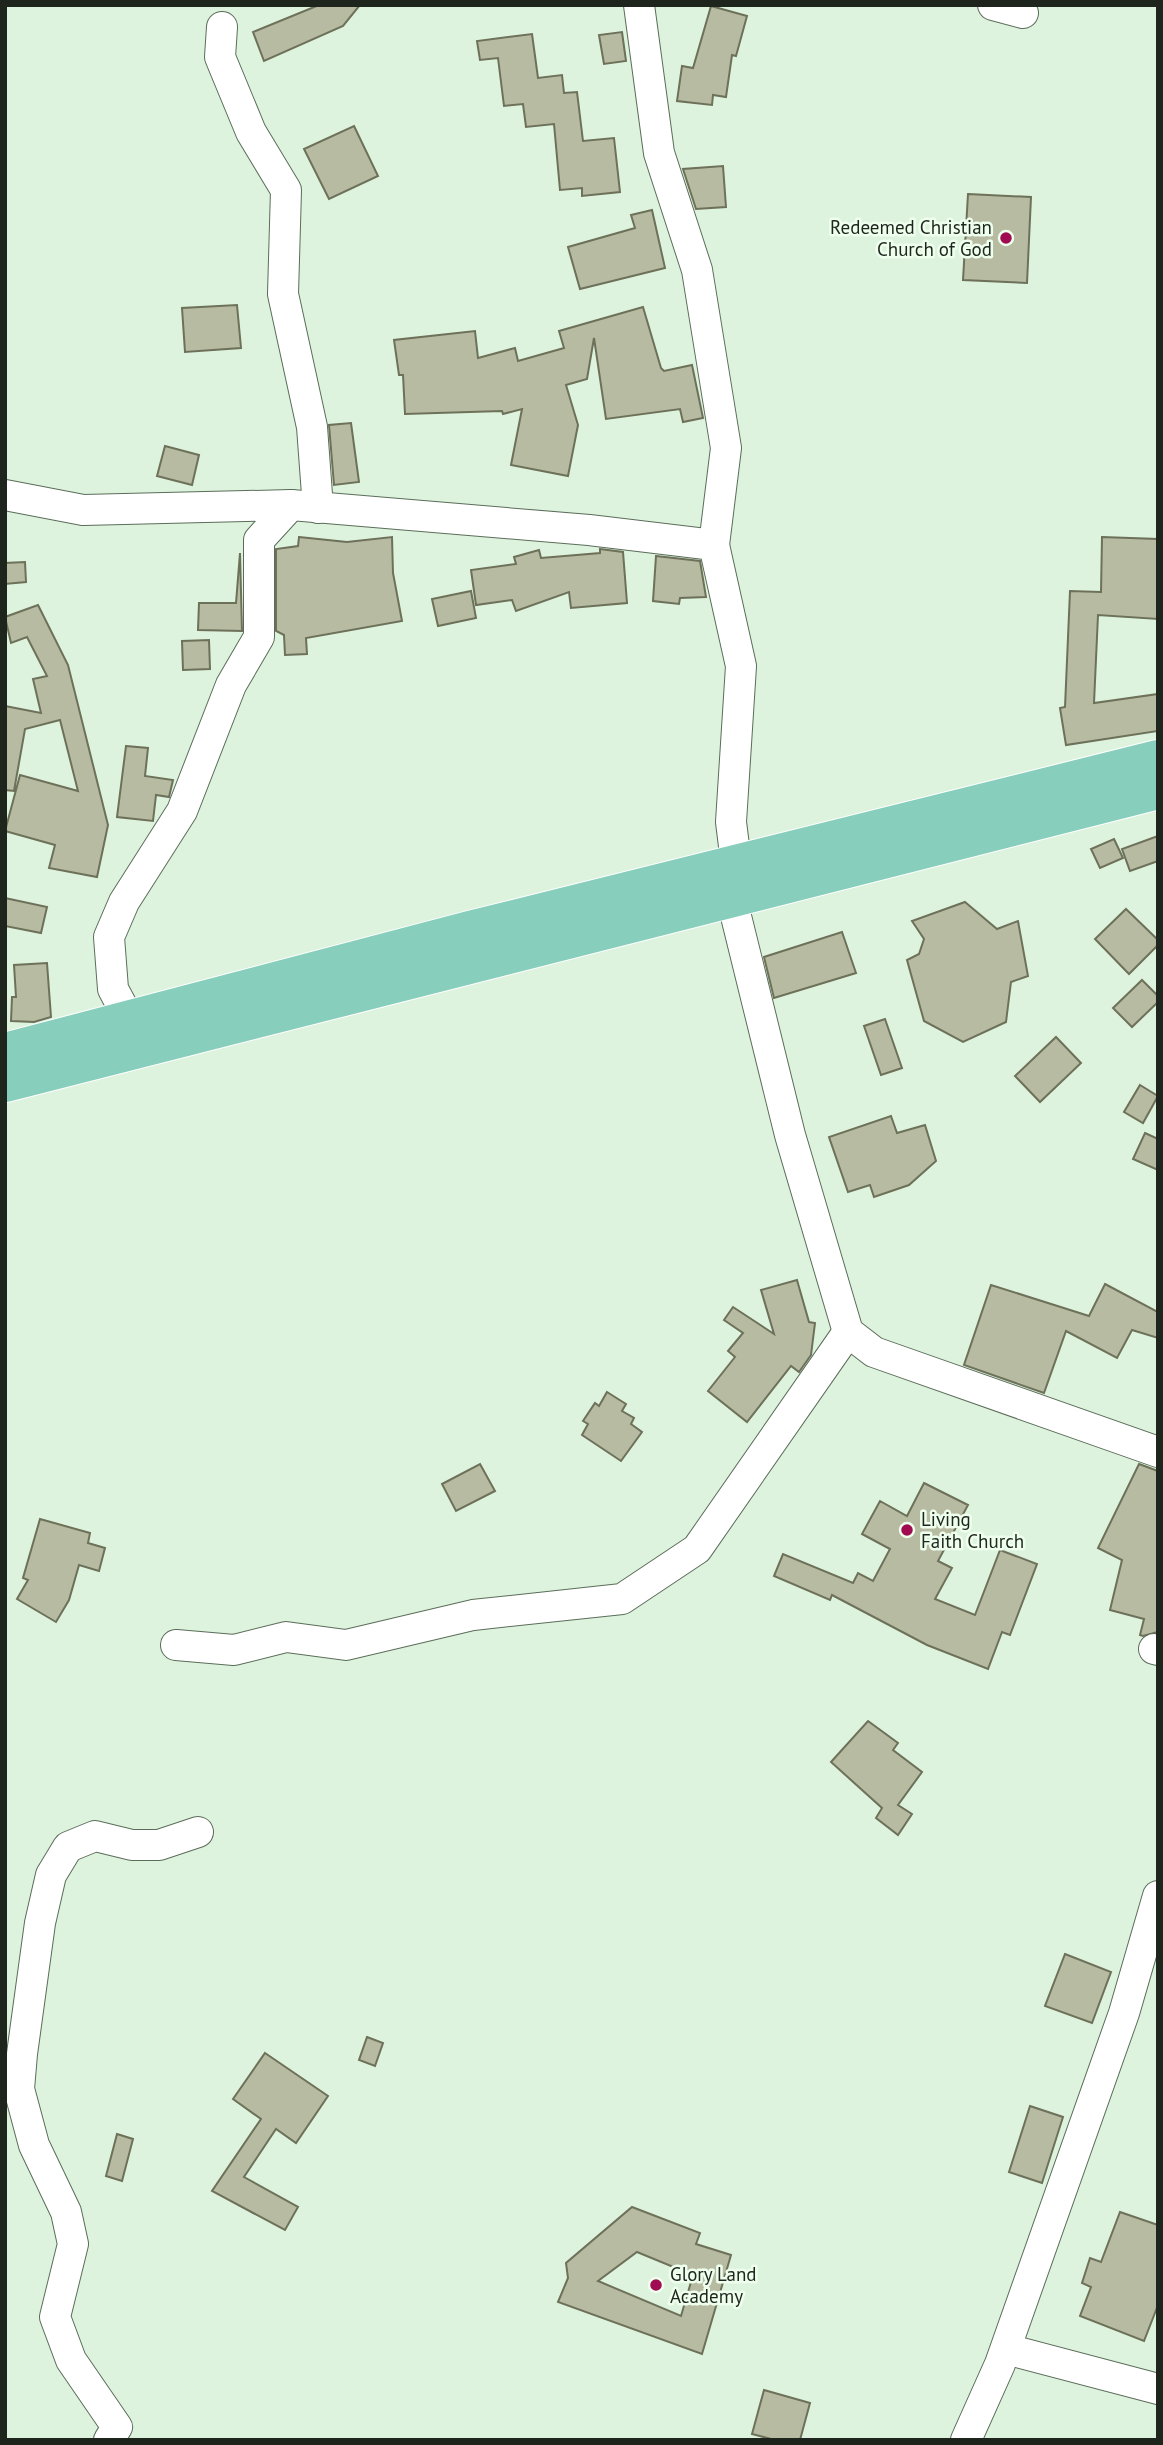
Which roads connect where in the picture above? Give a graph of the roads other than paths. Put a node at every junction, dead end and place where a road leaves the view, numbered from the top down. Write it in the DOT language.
graph roads {
  1 [pos="639,5"];
  2 [pos="993,5"];
  3 [pos="1023,13"];
  4 [pos="222,27"];
  5 [pos="5,495"];
  6 [pos="304,506"];
  7 [pos="714,545"];
  8 [pos="1158,759"];
  9 [pos="1158,790"];
  10 [pos="734,879"];
  11 [pos="129,1019"];
  12 [pos="5,1052"];
  13 [pos="5,1083"];
  14 [pos="849,1332"];
  15 [pos="1158,1452"];
  16 [pos="176,1645"];
  17 [pos="198,1832"];
  18 [pos="1158,1896"];
  19 [pos="1148,1965"];
  20 [pos="1006,2349"];
  21 [pos="1158,2389"];
  22 [pos="109,2440"];
  23 [pos="966,2440"];
  1 -- 7 [label="street"];
  2 -- 3 [label="street"];
  4 -- 6 [label="street"];
  5 -- 6 [label="street"];
  6 -- 7 [label="street"];
  6 -- 11 [label="street"];
  7 -- 10 [label="street"];
  8 -- 10 [label="main road"];
  9 -- 10 [label="main road"];
  10 -- 11 [label="main road"];
  10 -- 13 [label="main road"];
  10 -- 14 [label="street"];
  11 -- 12 [label="main road"];
  14 -- 15 [label="street"];
  14 -- 16 [label="street"];
  17 -- 22 [label="street"];
  18 -- 19 [label="street"];
  19 -- 20 [label="street"];
  20 -- 21 [label="street"];
  20 -- 23 [label="street"];
}
